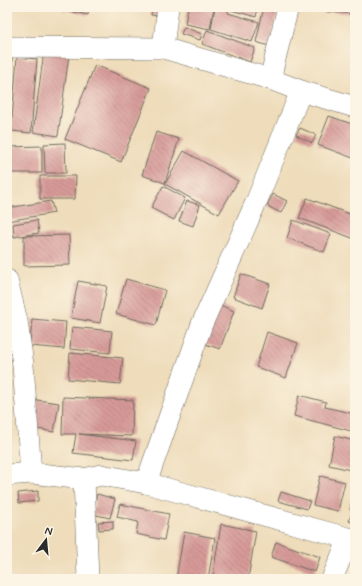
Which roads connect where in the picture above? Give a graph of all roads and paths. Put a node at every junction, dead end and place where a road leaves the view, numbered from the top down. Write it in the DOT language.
graph roads {
  1 [pos="168,7"];
  2 [pos="288,7"];
  3 [pos="7,47"];
  4 [pos="163,48"];
  5 [pos="270,79"];
  6 [pos="301,91"];
  7 [pos="355,107"];
  8 [pos="7,280"];
  9 [pos="31,473"];
  10 [pos="7,475"];
  11 [pos="84,479"];
  12 [pos="146,483"];
  13 [pos="352,539"];
  14 [pos="88,579"];
  15 [pos="332,579"];
  1 -- 4 [label="street"];
  2 -- 5 [label="street"];
  3 -- 4 [label="street"];
  4 -- 5 [label="street"];
  5 -- 6 [label="street"];
  6 -- 7 [label="street"];
  6 -- 12 [label="street"];
  8 -- 9 [label="street"];
  9 -- 10 [label="street"];
  9 -- 11 [label="street"];
  11 -- 12 [label="street"];
  11 -- 14 [label="street"];
  12 -- 13 [label="street"];
  13 -- 15 [label="street"];
}
